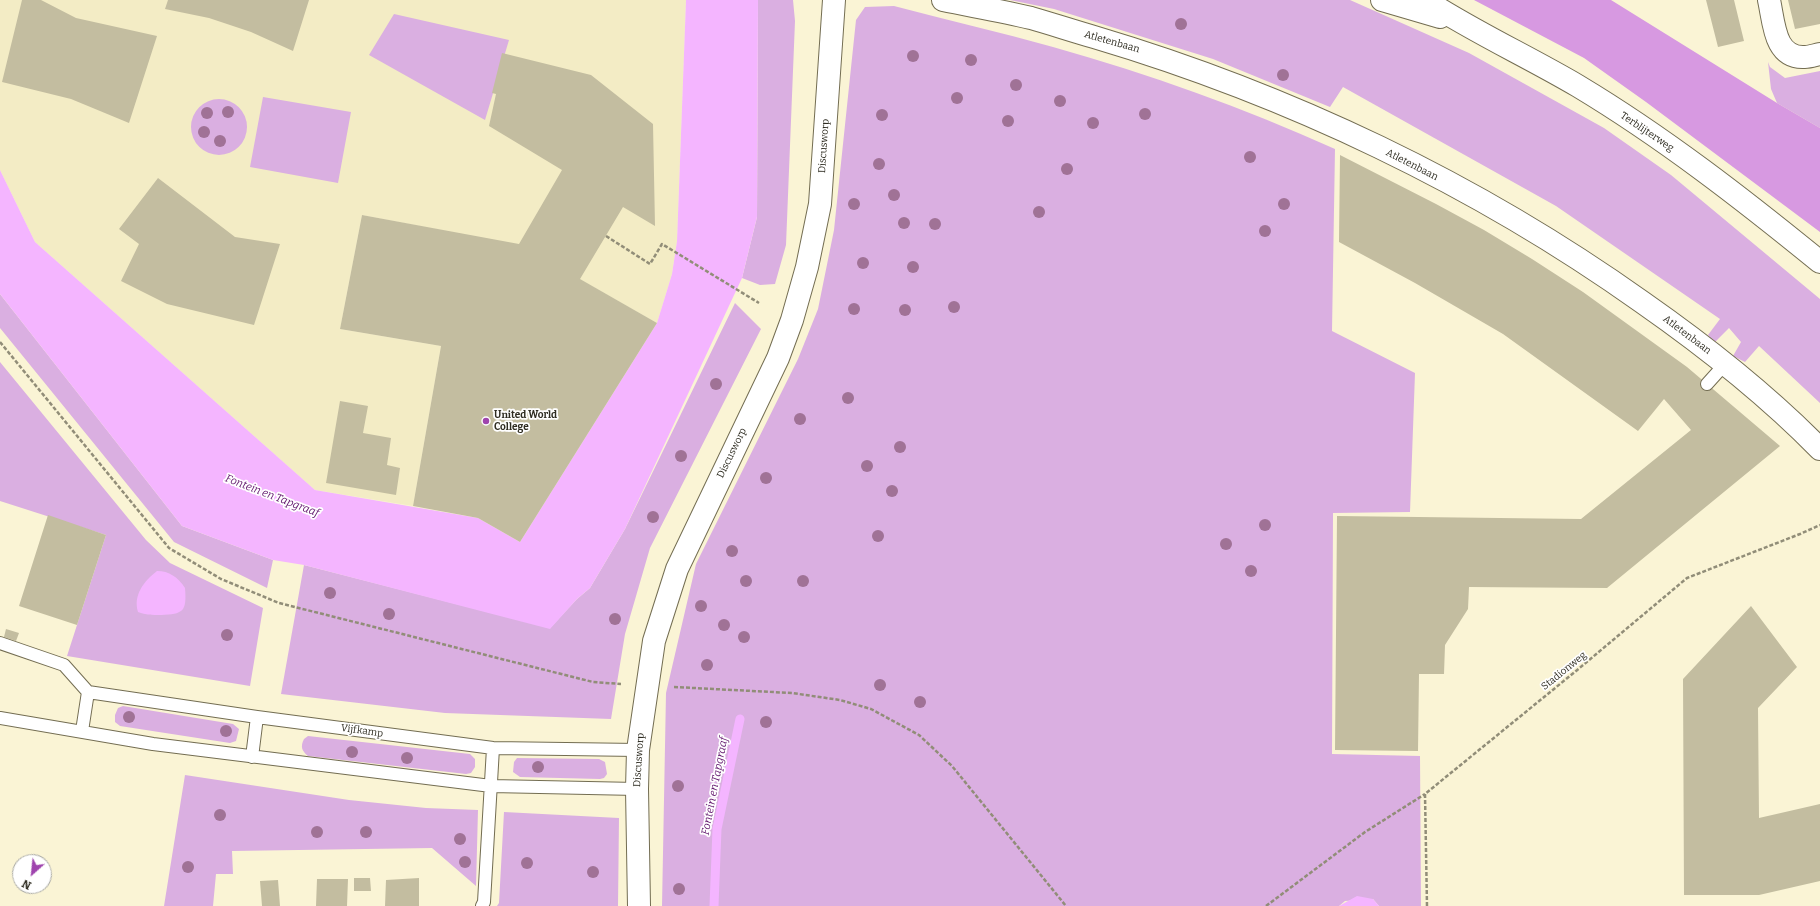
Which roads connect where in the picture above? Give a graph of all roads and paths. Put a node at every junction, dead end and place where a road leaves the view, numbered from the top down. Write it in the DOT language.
graph roads {
  1 [pos="834,0"];
  2 [pos="942,0"];
  3 [pos="1382,0"];
  4 [pos="1425,0"];
  5 [pos="1769,0"];
  6 [pos="1460,23"];
  7 [pos="1820,54"];
  8 [pos="606,236"];
  9 [pos="1820,262"];
  10 [pos="759,303"];
  11 [pos="0,342"];
  12 [pos="1725,364"];
  13 [pos="1707,384"];
  14 [pos="1820,449"];
  15 [pos="1820,525"];
  16 [pos="0,643"];
  17 [pos="648,686"];
  18 [pos="88,692"];
  19 [pos="257,717"];
  20 [pos="0,718"];
  21 [pos="82,731"];
  22 [pos="493,748"];
  23 [pos="638,750"];
  24 [pos="252,757"];
  25 [pos="491,786"];
  26 [pos="637,789"];
  27 [pos="1425,794"];
  28 [pos="482,906"];
  29 [pos="639,906"];
  30 [pos="1066,906"];
  31 [pos="1266,906"];
  32 [pos="1427,906"];
  1 -- 17 [label="street, Discusworp"];
  2 -- 12 [label="street, Atletenbaan"];
  3 -- 6 [label="street, Terblijterweg"];
  4 -- 6 [label="street, Terblijterweg"];
  5 -- 7 [label="street"];
  6 -- 9 [label="street, Terblijterweg"];
  8 -- 10 [label="path"];
  11 -- 17 [label="path"];
  12 -- 13 [label="lane"];
  12 -- 14 [label="street, Atletenbaan"];
  15 -- 27 [label="path, Stadionweg"];
  16 -- 18 [label="lane"];
  17 -- 23 [label="street, Discusworp"];
  17 -- 30 [label="path"];
  18 -- 19 [label="lane, Vijfkamp"];
  18 -- 21 [label="lane"];
  19 -- 22 [label="lane, Vijfkamp"];
  19 -- 24 [label="lane"];
  20 -- 21 [label="lane"];
  21 -- 24 [label="lane"];
  22 -- 23 [label="lane, Vijfkamp"];
  22 -- 25 [label="lane"];
  23 -- 26 [label="street, Discusworp"];
  24 -- 25 [label="lane"];
  25 -- 26 [label="lane"];
  25 -- 28 [label="lane"];
  26 -- 29 [label="street, Discusworp"];
  27 -- 31 [label="path, Stadionweg"];
  27 -- 32 [label="path"];
}
